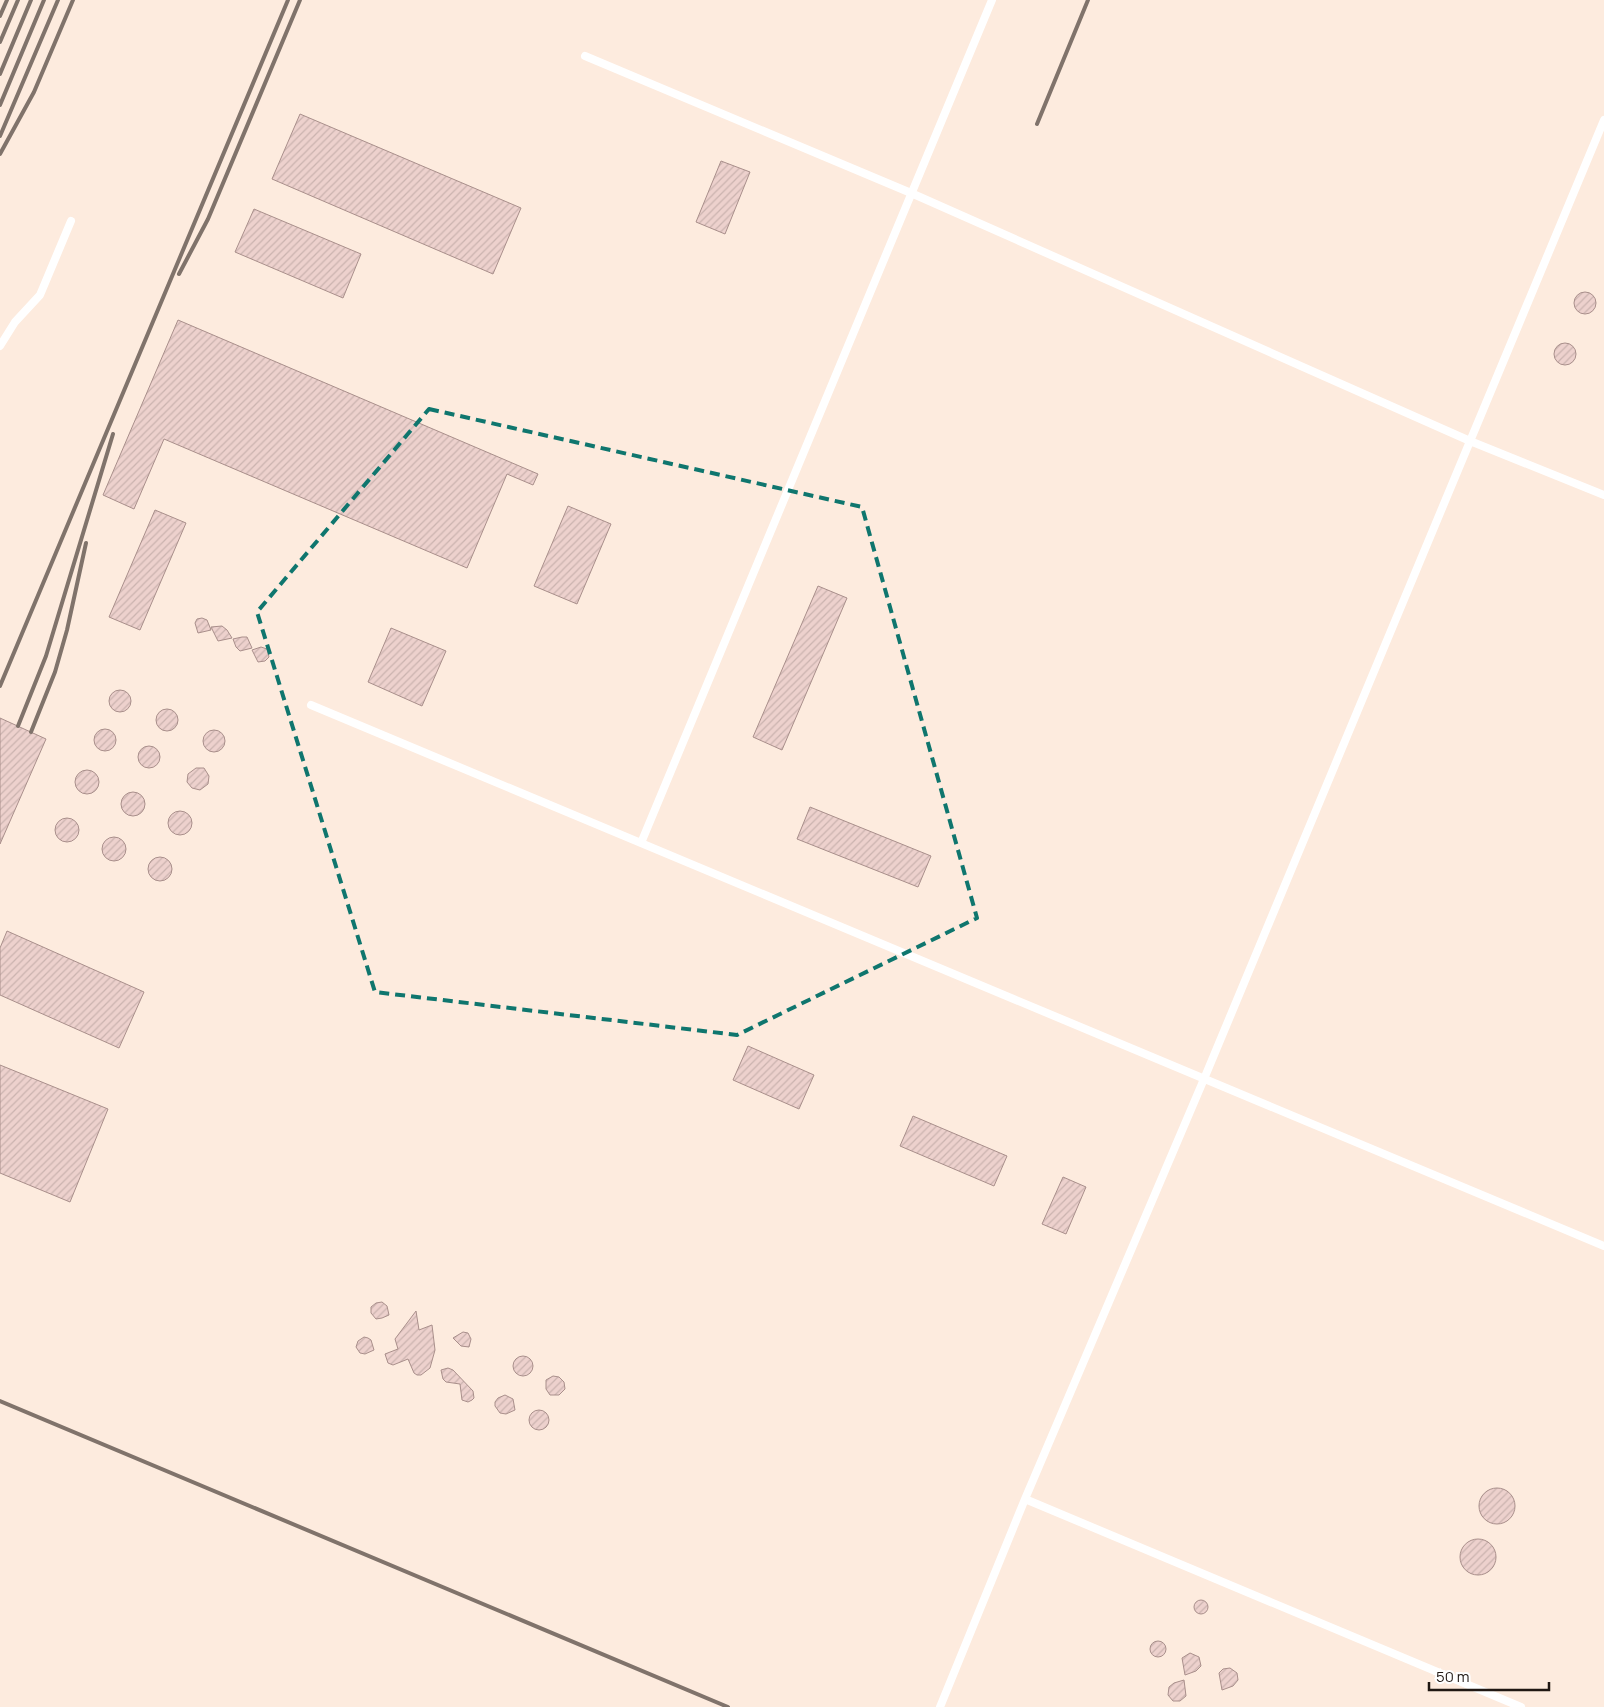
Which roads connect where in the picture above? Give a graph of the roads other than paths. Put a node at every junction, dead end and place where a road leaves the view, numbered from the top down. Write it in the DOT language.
graph roads {
  1 [pos="992,0"];
  2 [pos="585,56"];
  3 [pos="1604,120"];
  4 [pos="911,193"];
  5 [pos="70,221"];
  6 [pos="0,346"];
  7 [pos="1470,441"];
  8 [pos="1604,495"];
  9 [pos="312,705"];
  10 [pos="641,843"];
  11 [pos="1204,1079"];
  12 [pos="1604,1246"];
  13 [pos="1025,1499"];
  14 [pos="940,1707"];
  15 [pos="1521,1707"];
  1 -- 4 [label="lane"];
  2 -- 4 [label="lane"];
  3 -- 7 [label="lane"];
  4 -- 7 [label="lane"];
  4 -- 10 [label="lane"];
  5 -- 6 [label="lane"];
  7 -- 8 [label="lane"];
  7 -- 11 [label="lane"];
  9 -- 10 [label="lane"];
  10 -- 11 [label="lane"];
  11 -- 12 [label="lane"];
  11 -- 13 [label="lane"];
  13 -- 14 [label="lane"];
  13 -- 15 [label="lane"];
}
